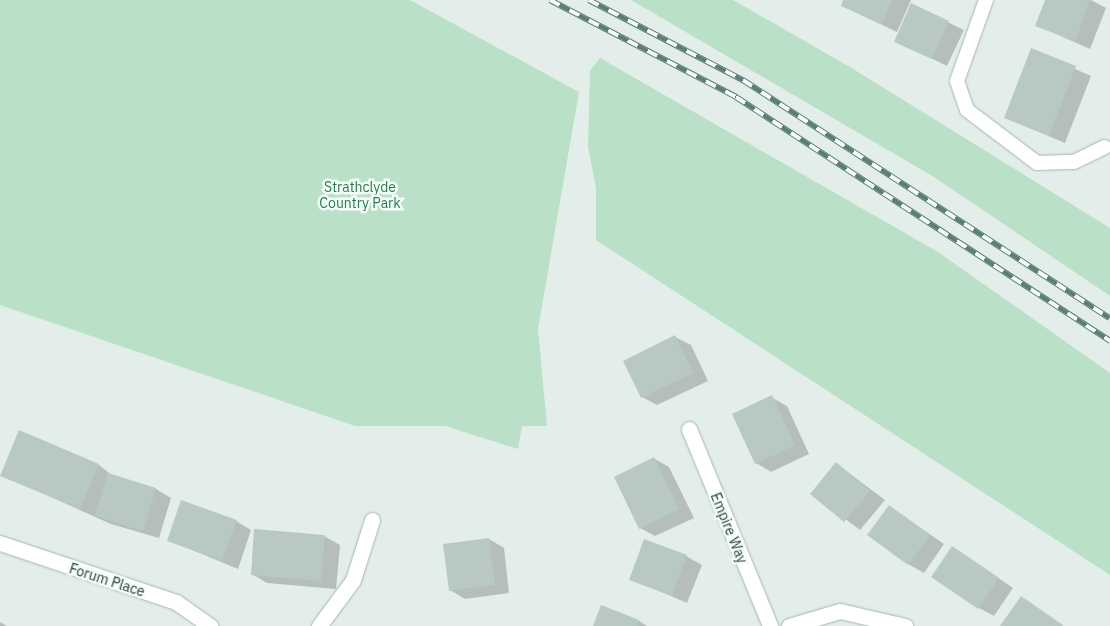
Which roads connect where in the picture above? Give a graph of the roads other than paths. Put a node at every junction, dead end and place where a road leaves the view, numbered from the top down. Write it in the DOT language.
graph roads {
  1 [pos="986,0"];
  2 [pos="1105,147"];
  3 [pos="689,429"];
  4 [pos="372,520"];
  5 [pos="0,543"];
  6 [pos="210,626"];
  7 [pos="319,626"];
  8 [pos="770,626"];
  9 [pos="789,626"];
  10 [pos="905,626"];
  1 -- 2 [label="lane"];
  3 -- 8 [label="street, Empire Way"];
  4 -- 7 [label="street"];
  5 -- 6 [label="street, Forum Place"];
  9 -- 10 [label="street"];
}
